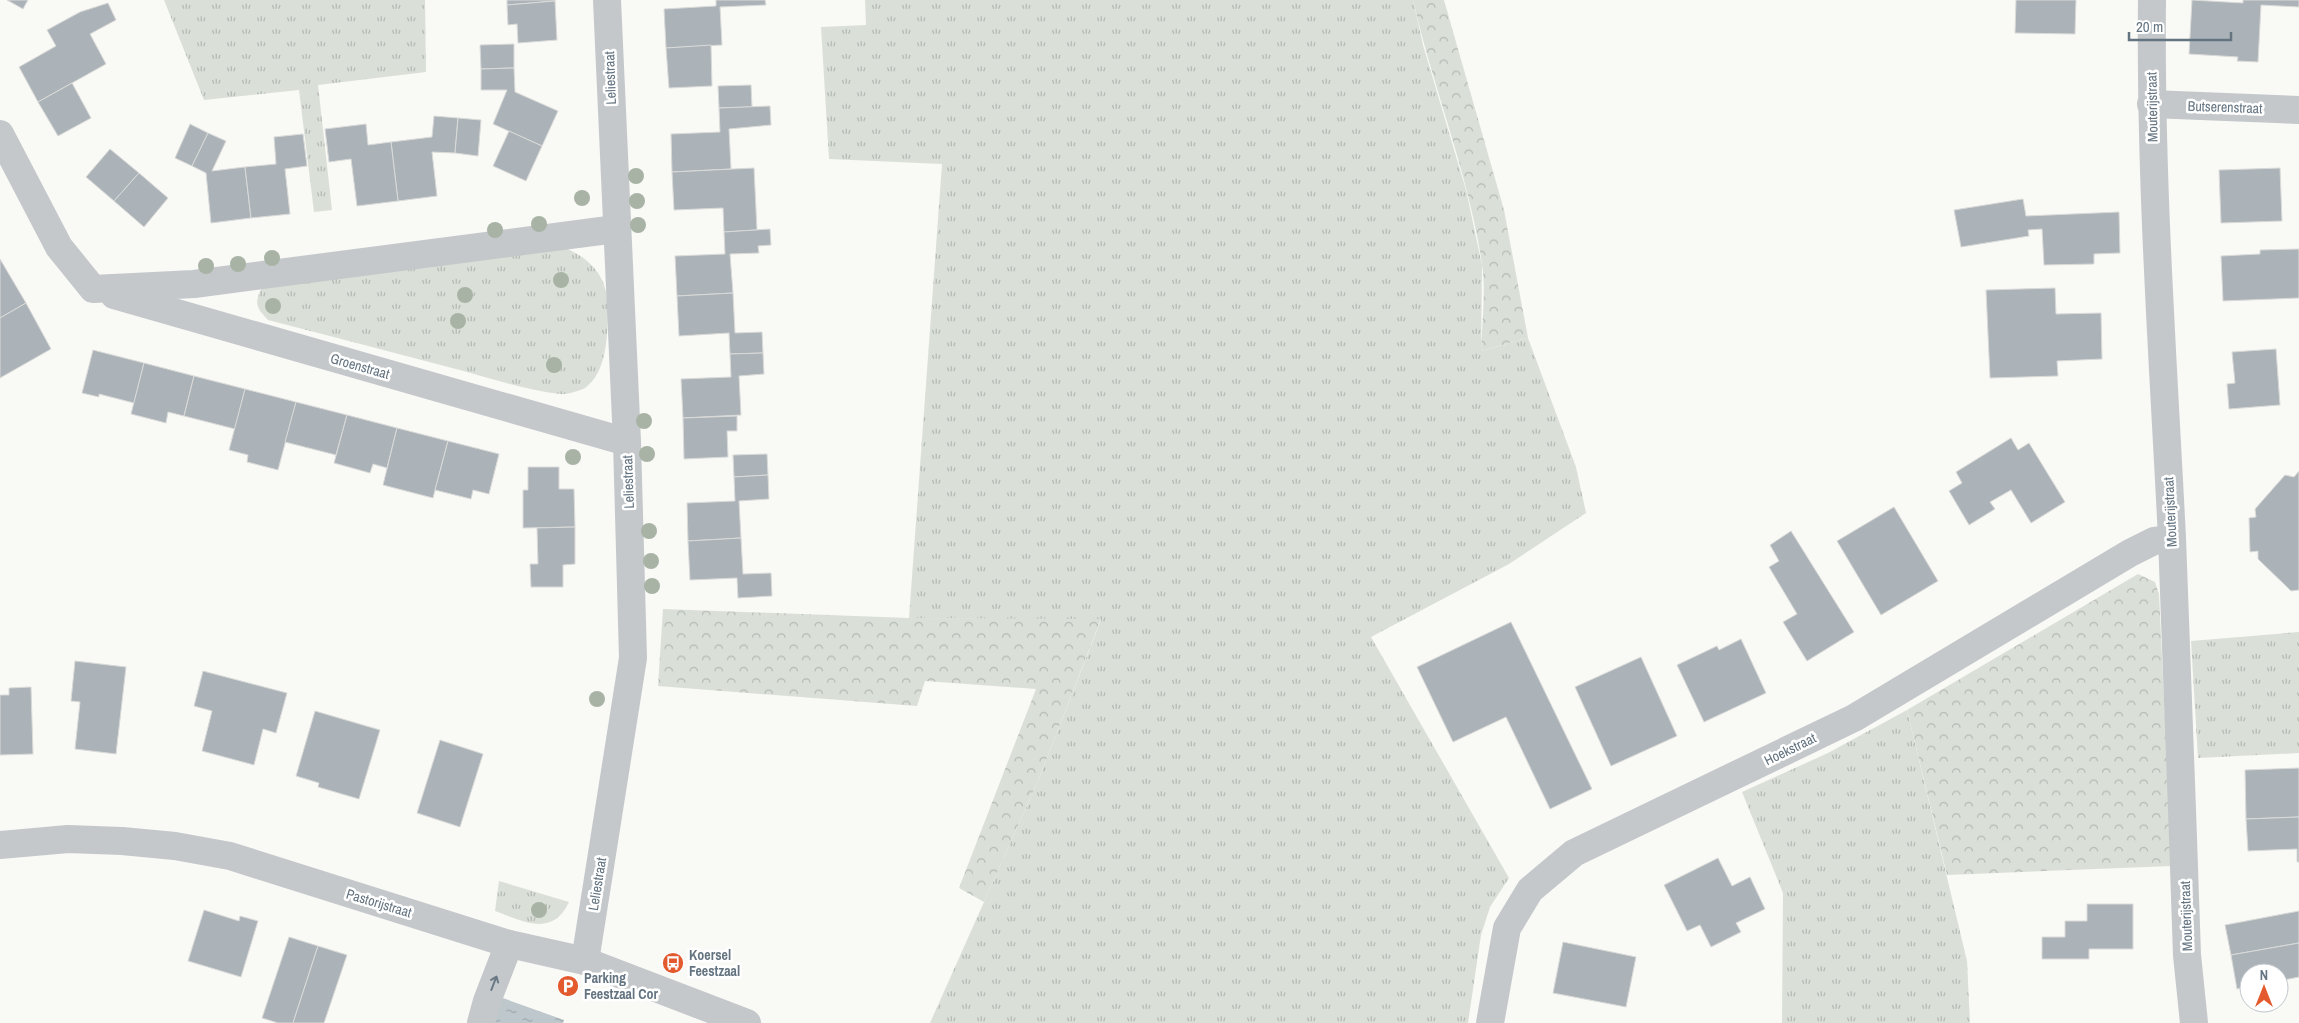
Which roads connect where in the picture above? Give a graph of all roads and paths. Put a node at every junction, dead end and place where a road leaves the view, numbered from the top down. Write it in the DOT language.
graph roads {
  1 [pos="607,0"];
  2 [pos="2152,0"];
  3 [pos="2151,104"];
  4 [pos="2299,110"];
  5 [pos="0,134"];
  6 [pos="616,229"];
  7 [pos="93,289"];
  8 [pos="627,442"];
  9 [pos="2172,540"];
  10 [pos="0,845"];
  11 [pos="509,944"];
  12 [pos="585,961"];
  13 [pos="481,1023"];
  14 [pos="747,1023"];
  15 [pos="1490,1023"];
  16 [pos="2194,1023"];
  1 -- 6 [label="street, Leliestraat"];
  2 -- 3 [label="street, Mouterijstraat"];
  3 -- 4 [label="street, Butserenstraat"];
  3 -- 9 [label="street, Mouterijstraat"];
  5 -- 7 [label="street"];
  6 -- 7 [label="street"];
  6 -- 8 [label="street, Leliestraat"];
  7 -- 8 [label="street, Groenstraat"];
  8 -- 12 [label="street, Leliestraat"];
  9 -- 15 [label="street, Hoekstraat"];
  9 -- 16 [label="street, Mouterijstraat"];
  10 -- 11 [label="street, Pastorijstraat"];
  11 -- 12 [label="street, Pastorijstraat"];
  13 -- 11 [label="street, one-way"];
  12 -- 14 [label="street, Pastorijstraat"];
}
